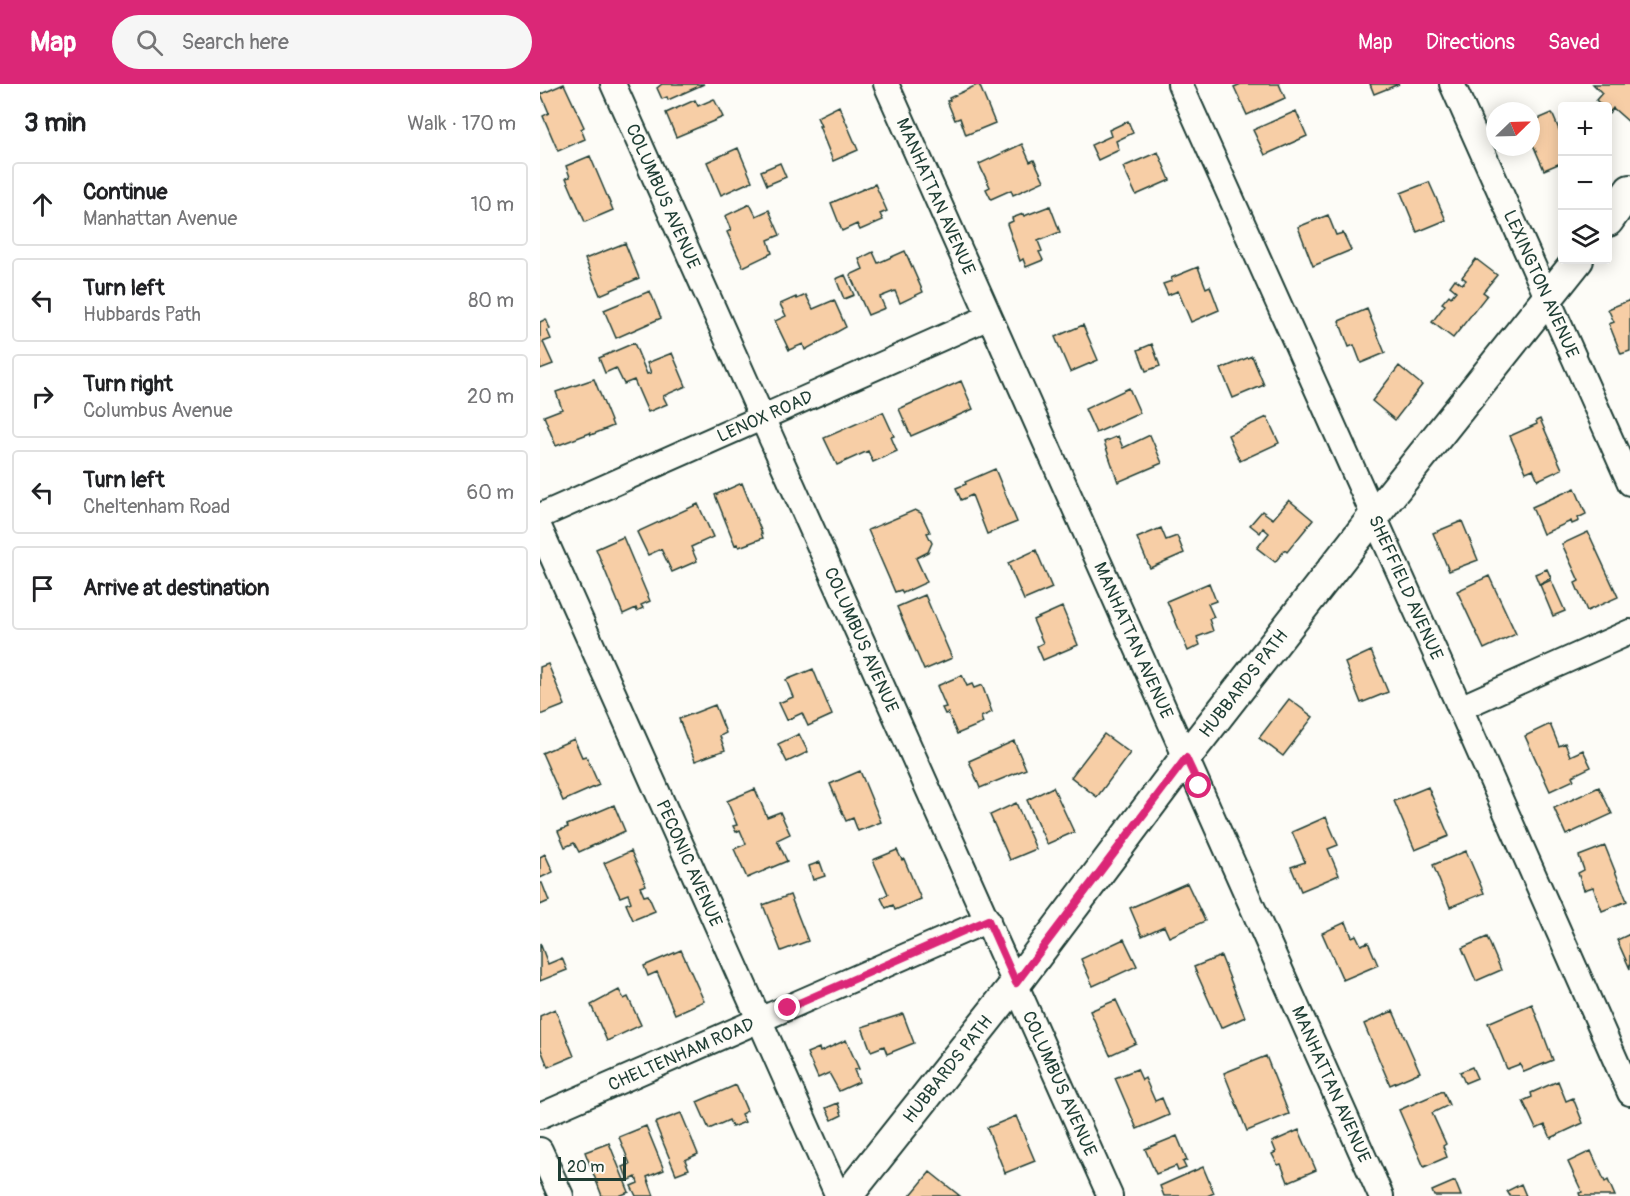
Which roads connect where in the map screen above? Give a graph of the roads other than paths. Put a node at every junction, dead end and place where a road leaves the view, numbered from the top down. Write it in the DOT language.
graph roads {
  1 [pos="613,84"];
  2 [pos="885,84"];
  3 [pos="1180,84"];
  4 [pos="1452,84"];
  5 [pos="1630,190"];
  6 [pos="1612,215"];
  7 [pos="1575,264"];
  8 [pos="1548,298"];
  9 [pos="989,317"];
  10 [pos="763,418"];
  11 [pos="1630,483"];
  12 [pos="540,516"];
  13 [pos="1374,516"];
  14 [pos="540,529"];
  15 [pos="1630,632"];
  16 [pos="1461,708"];
  17 [pos="1186,758"];
  18 [pos="988,920"];
  19 [pos="1016,983"];
  20 [pos="760,1020"];
  21 [pos="1630,1093"];
  22 [pos="540,1116"];
  23 [pos="540,1150"];
  24 [pos="561,1196"];
  25 [pos="838,1196"];
  26 [pos="847,1196"];
  27 [pos="1110,1196"];
  28 [pos="1381,1196"];
  1 -- 10 [label="street, COLUMBUS AVENUE"];
  2 -- 9 [label="street, MANHATTAN AVENUE"];
  3 -- 13 [label="street, SHEFFIELD AVENUE"];
  4 -- 8 [label="street, LEXINGTON AVENUE"];
  5 -- 6 [label="street"];
  7 -- 8 [label="street, HUBBARDS PATH"];
  8 -- 11 [label="street, LEXINGTON AVENUE"];
  8 -- 13 [label="street, HUBBARDS PATH"];
  9 -- 10 [label="street, LENOX ROAD"];
  9 -- 17 [label="street, MANHATTAN AVENUE"];
  10 -- 12 [label="street, LENOX ROAD"];
  10 -- 18 [label="street, COLUMBUS AVENUE"];
  13 -- 16 [label="street, SHEFFIELD AVENUE"];
  13 -- 17 [label="street, HUBBARDS PATH"];
  14 -- 20 [label="street, PECONIC AVENUE"];
  15 -- 16 [label="street"];
  16 -- 21 [label="street, SHEFFIELD AVENUE"];
  17 -- 19 [label="street, HUBBARDS PATH"];
  17 -- 28 [label="street, MANHATTAN AVENUE"];
  18 -- 19 [label="street, COLUMBUS AVENUE"];
  18 -- 20 [label="street, CHELTENHAM ROAD"];
  19 -- 26 [label="street, HUBBARDS PATH"];
  19 -- 27 [label="street, COLUMBUS AVENUE"];
  20 -- 22 [label="street, CHELTENHAM ROAD"];
  20 -- 25 [label="street, PECONIC AVENUE"];
  23 -- 24 [label="street"];
}
